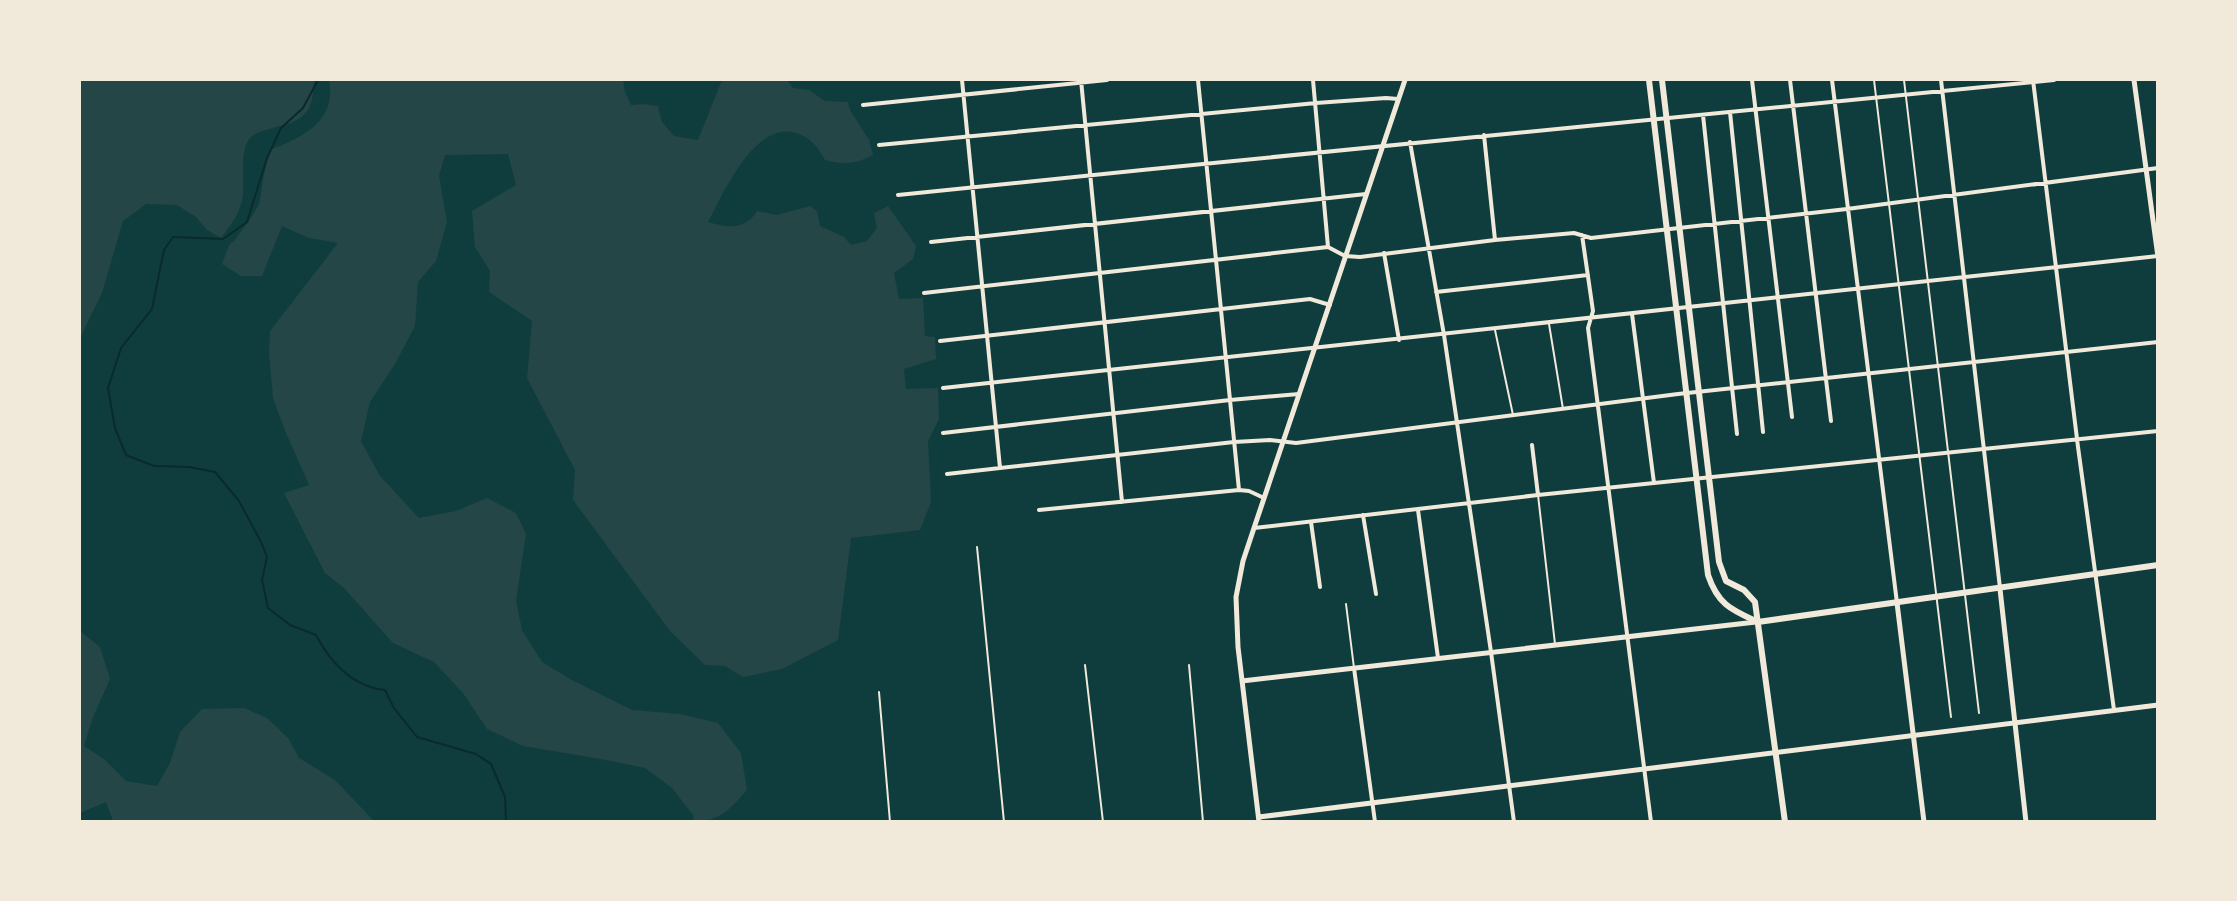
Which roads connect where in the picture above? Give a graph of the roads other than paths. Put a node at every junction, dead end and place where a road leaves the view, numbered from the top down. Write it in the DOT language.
graph roads {
  1 [pos="962,80"];
  2 [pos="1107,80"];
  3 [pos="1198,80"];
  4 [pos="1314,80"];
  5 [pos="1405,80"];
  6 [pos="1648,80"];
  7 [pos="1662,80"];
  8 [pos="1752,80"];
  9 [pos="1790,80"];
  10 [pos="1832,80"];
  11 [pos="1874,80"];
  12 [pos="1904,80"];
  13 [pos="1941,80"];
  14 [pos="2054,80"];
  15 [pos="2134,80"];
  16 [pos="1081,81"];
  17 [pos="2033,81"];
  18 [pos="1942,90"];
  19 [pos="963,94"];
  20 [pos="1906,94"];
  21 [pos="1876,97"];
  22 [pos="1398,99"];
  23 [pos="1834,101"];
  24 [pos="1316,103"];
  25 [pos="1792,104"];
  26 [pos="863,105"];
  27 [pos="1755,108"];
  28 [pos="1730,112"];
  29 [pos="1201,114"];
  30 [pos="1703,115"];
  31 [pos="1667,118"];
  32 [pos="1653,120"];
  33 [pos="1085,126"];
  34 [pos="1484,135"];
  35 [pos="968,137"];
  36 [pos="1410,142"];
  37 [pos="1384,144"];
  38 [pos="879,145"];
  39 [pos="1320,151"];
  40 [pos="1206,163"];
  41 [pos="2157,168"];
  42 [pos="2145,169"];
  43 [pos="1090,175"];
  44 [pos="2045,182"];
  45 [pos="972,187"];
  46 [pos="1366,194"];
  47 [pos="898,195"];
  48 [pos="1954,195"];
  49 [pos="1324,198"];
  50 [pos="1918,199"];
  51 [pos="1888,203"];
  52 [pos="1847,209"];
  53 [pos="1211,210"];
  54 [pos="1806,213"];
  55 [pos="1768,218"];
  56 [pos="1740,221"];
  57 [pos="1095,223"];
  58 [pos="1713,224"];
  59 [pos="1680,228"];
  60 [pos="1668,229"];
  61 [pos="1582,234"];
  62 [pos="977,237"];
  63 [pos="1495,240"];
  64 [pos="931,242"];
  65 [pos="1328,247"];
  66 [pos="1428,248"];
  67 [pos="1384,254"];
  68 [pos="1345,256"];
  69 [pos="2157,257"];
  70 [pos="1216,260"];
  71 [pos="2056,268"];
  72 [pos="1100,273"];
  73 [pos="1588,275"];
  74 [pos="1964,278"];
  75 [pos="1928,282"];
  76 [pos="1898,285"];
  77 [pos="982,286"];
  78 [pos="1858,290"];
  79 [pos="1436,292"];
  80 [pos="924,293"];
  81 [pos="1815,294"];
  82 [pos="1778,298"];
  83 [pos="1749,302"];
  84 [pos="1723,304"];
  85 [pos="1330,305"];
  86 [pos="1689,308"];
  87 [pos="1221,309"];
  88 [pos="1677,309"];
  89 [pos="1632,314"];
  90 [pos="1591,319"];
  91 [pos="1104,323"];
  92 [pos="1549,324"];
  93 [pos="1495,330"];
  94 [pos="1444,335"];
  95 [pos="987,336"];
  96 [pos="1399,340"];
  97 [pos="940,341"];
  98 [pos="2157,342"];
  99 [pos="1314,350"];
  100 [pos="2066,352"];
  101 [pos="1226,357"];
  102 [pos="1974,362"];
  103 [pos="1938,366"];
  104 [pos="1908,369"];
  105 [pos="1109,370"];
  106 [pos="1868,374"];
  107 [pos="1825,378"];
  108 [pos="1788,382"];
  109 [pos="992,383"];
  110 [pos="1758,386"];
  111 [pos="943,388"];
  112 [pos="1732,388"];
  113 [pos="1699,392"];
  114 [pos="1687,393"];
  115 [pos="1299,394"];
  116 [pos="1643,399"];
  117 [pos="1230,400"];
  118 [pos="1598,404"];
  119 [pos="1563,409"];
  120 [pos="1113,413"];
  121 [pos="1513,415"];
  122 [pos="1792,417"];
  123 [pos="1831,421"];
  124 [pos="1457,422"];
  125 [pos="996,427"];
  126 [pos="2157,431"];
  127 [pos="1763,432"];
  128 [pos="942,433"];
  129 [pos="1737,434"];
  130 [pos="2077,439"];
  131 [pos="1234,442"];
  132 [pos="1283,442"];
  133 [pos="1532,445"];
  134 [pos="1984,449"];
  135 [pos="1948,453"];
  136 [pos="1117,455"];
  137 [pos="1919,456"];
  138 [pos="1879,460"];
  139 [pos="1000,468"];
  140 [pos="947,474"];
  141 [pos="1708,477"];
  142 [pos="1696,479"];
  143 [pos="1654,483"];
  144 [pos="1608,488"];
  145 [pos="1239,490"];
  146 [pos="1538,495"];
  147 [pos="1264,499"];
  148 [pos="1122,502"];
  149 [pos="1469,503"];
  150 [pos="1039,510"];
  151 [pos="1418,510"];
  152 [pos="1363,515"];
  153 [pos="1311,522"];
  154 [pos="1254,528"];
  155 [pos="977,547"];
  156 [pos="2157,566"];
  157 [pos="2095,573"];
  158 [pos="1320,587"];
  159 [pos="2000,589"];
  160 [pos="1376,594"];
  161 [pos="1965,594"];
  162 [pos="1936,598"];
  163 [pos="1897,603"];
  164 [pos="1346,604"];
  165 [pos="1758,622"];
  166 [pos="1628,637"];
  167 [pos="1555,645"];
  168 [pos="1491,652"];
  169 [pos="1438,658"];
  170 [pos="1190,665"];
  171 [pos="1086,666"];
  172 [pos="1354,668"];
  173 [pos="1242,681"];
  174 [pos="879,692"];
  175 [pos="2157,705"];
  176 [pos="2114,710"];
  177 [pos="1979,713"];
  178 [pos="1951,717"];
  179 [pos="2015,722"];
  180 [pos="1913,735"];
  181 [pos="1777,752"];
  182 [pos="1644,768"];
  183 [pos="1509,785"];
  184 [pos="1372,802"];
  185 [pos="1251,817"];
  186 [pos="1259,819"];
  187 [pos="890,822"];
  188 [pos="1004,822"];
  189 [pos="1103,822"];
  190 [pos="1203,822"];
  191 [pos="1375,822"];
  192 [pos="1514,822"];
  193 [pos="1651,822"];
  194 [pos="1785,822"];
  195 [pos="1924,822"];
  196 [pos="2026,822"];
  1 -- 19 [label="street"];
  2 -- 16 [label="street"];
  3 -- 29 [label="street"];
  4 -- 24 [label="street"];
  5 -- 22 [label="main road"];
  6 -- 32 [label="main road"];
  7 -- 31 [label="main road"];
  8 -- 27 [label="street"];
  9 -- 25 [label="street"];
  10 -- 23 [label="street"];
  11 -- 21 [label="lane"];
  12 -- 20 [label="lane"];
  13 -- 18 [label="street"];
  14 -- 17 [label="street"];
  15 -- 42 [label="main road"];
  16 -- 19 [label="street"];
  16 -- 33 [label="street"];
  17 -- 18 [label="street"];
  17 -- 44 [label="street"];
  18 -- 20 [label="street"];
  18 -- 48 [label="street"];
  19 -- 26 [label="street"];
  19 -- 35 [label="street"];
  20 -- 21 [label="street"];
  20 -- 50 [label="lane"];
  21 -- 23 [label="street"];
  21 -- 51 [label="lane"];
  22 -- 24 [label="street"];
  22 -- 37 [label="main road"];
  23 -- 25 [label="street"];
  23 -- 52 [label="street"];
  24 -- 29 [label="street"];
  24 -- 39 [label="street"];
  25 -- 27 [label="street"];
  25 -- 54 [label="street"];
  27 -- 28 [label="street"];
  27 -- 55 [label="street"];
  28 -- 30 [label="street"];
  28 -- 56 [label="street"];
  29 -- 33 [label="street"];
  29 -- 40 [label="street"];
  30 -- 31 [label="street"];
  30 -- 58 [label="street"];
  31 -- 32 [label="street"];
  31 -- 59 [label="main road"];
  32 -- 34 [label="street"];
  32 -- 60 [label="main road"];
  33 -- 35 [label="street"];
  33 -- 43 [label="street"];
  34 -- 36 [label="street"];
  34 -- 63 [label="street"];
  35 -- 38 [label="street"];
  35 -- 45 [label="street"];
  36 -- 37 [label="street"];
  36 -- 66 [label="street"];
  37 -- 39 [label="street"];
  37 -- 46 [label="main road"];
  39 -- 40 [label="street"];
  39 -- 49 [label="street"];
  40 -- 43 [label="street"];
  40 -- 53 [label="street"];
  41 -- 42 [label="street"];
  42 -- 44 [label="street"];
  42 -- 69 [label="main road"];
  43 -- 45 [label="street"];
  43 -- 57 [label="street"];
  44 -- 48 [label="street"];
  44 -- 71 [label="street"];
  45 -- 47 [label="street"];
  45 -- 62 [label="street"];
  46 -- 49 [label="street"];
  46 -- 68 [label="main road"];
  48 -- 50 [label="street"];
  48 -- 74 [label="street"];
  49 -- 53 [label="street"];
  49 -- 65 [label="street"];
  50 -- 51 [label="street"];
  50 -- 75 [label="lane"];
  51 -- 52 [label="street"];
  51 -- 76 [label="lane"];
  52 -- 54 [label="street"];
  52 -- 78 [label="street"];
  53 -- 57 [label="street"];
  53 -- 70 [label="street"];
  54 -- 55 [label="street"];
  54 -- 81 [label="street"];
  55 -- 56 [label="street"];
  55 -- 82 [label="street"];
  56 -- 58 [label="street"];
  56 -- 83 [label="street"];
  57 -- 62 [label="street"];
  57 -- 72 [label="street"];
  58 -- 59 [label="street"];
  58 -- 84 [label="street"];
  59 -- 60 [label="street"];
  59 -- 86 [label="main road"];
  60 -- 61 [label="street"];
  60 -- 88 [label="main road"];
  61 -- 63 [label="street"];
  61 -- 73 [label="street"];
  62 -- 64 [label="street"];
  62 -- 77 [label="street"];
  63 -- 66 [label="street"];
  65 -- 68 [label="street"];
  65 -- 70 [label="street"];
  66 -- 67 [label="street"];
  66 -- 79 [label="street"];
  67 -- 68 [label="street"];
  67 -- 96 [label="street"];
  68 -- 85 [label="main road"];
  69 -- 71 [label="street"];
  70 -- 72 [label="street"];
  70 -- 87 [label="street"];
  71 -- 74 [label="street"];
  71 -- 100 [label="street"];
  72 -- 77 [label="street"];
  72 -- 91 [label="street"];
  73 -- 79 [label="street"];
  73 -- 90 [label="street"];
  74 -- 75 [label="street"];
  74 -- 102 [label="street"];
  75 -- 76 [label="street"];
  75 -- 103 [label="lane"];
  76 -- 78 [label="street"];
  76 -- 104 [label="lane"];
  77 -- 80 [label="street"];
  77 -- 95 [label="street"];
  78 -- 81 [label="street"];
  78 -- 106 [label="street"];
  79 -- 94 [label="street"];
  81 -- 82 [label="street"];
  81 -- 107 [label="street"];
  82 -- 83 [label="street"];
  82 -- 108 [label="street"];
  83 -- 84 [label="street"];
  83 -- 110 [label="street"];
  84 -- 86 [label="street"];
  84 -- 112 [label="street"];
  85 -- 87 [label="street"];
  85 -- 99 [label="main road"];
  86 -- 88 [label="street"];
  86 -- 113 [label="main road"];
  87 -- 91 [label="street"];
  87 -- 101 [label="street"];
  88 -- 89 [label="street"];
  88 -- 114 [label="main road"];
  89 -- 90 [label="street"];
  89 -- 116 [label="street"];
  90 -- 92 [label="street"];
  90 -- 118 [label="street"];
  91 -- 95 [label="street"];
  91 -- 105 [label="street"];
  92 -- 93 [label="street"];
  92 -- 119 [label="lane"];
  93 -- 94 [label="street"];
  93 -- 121 [label="lane"];
  94 -- 96 [label="street"];
  94 -- 124 [label="street"];
  95 -- 97 [label="street"];
  95 -- 109 [label="street"];
  96 -- 99 [label="street"];
  98 -- 100 [label="street"];
  99 -- 101 [label="street"];
  99 -- 115 [label="main road"];
  100 -- 102 [label="street"];
  100 -- 130 [label="street"];
  101 -- 105 [label="street"];
  101 -- 117 [label="street"];
  102 -- 103 [label="street"];
  102 -- 134 [label="street"];
  103 -- 104 [label="street"];
  103 -- 135 [label="lane"];
  104 -- 106 [label="street"];
  104 -- 137 [label="lane"];
  105 -- 109 [label="street"];
  105 -- 120 [label="street"];
  106 -- 107 [label="street"];
  106 -- 138 [label="street"];
  107 -- 108 [label="street"];
  107 -- 123 [label="street"];
  108 -- 110 [label="street"];
  108 -- 122 [label="street"];
  109 -- 111 [label="street"];
  109 -- 125 [label="street"];
  110 -- 112 [label="street"];
  110 -- 127 [label="street"];
  112 -- 113 [label="street"];
  112 -- 129 [label="street"];
  113 -- 114 [label="street"];
  113 -- 141 [label="main road"];
  114 -- 116 [label="street"];
  114 -- 142 [label="main road"];
  115 -- 117 [label="street"];
  115 -- 132 [label="main road"];
  116 -- 118 [label="street"];
  116 -- 143 [label="street"];
  117 -- 120 [label="street"];
  117 -- 131 [label="street"];
  118 -- 119 [label="street"];
  118 -- 144 [label="street"];
  119 -- 121 [label="street"];
  120 -- 125 [label="street"];
  120 -- 136 [label="street"];
  121 -- 124 [label="street"];
  124 -- 132 [label="street"];
  124 -- 149 [label="street"];
  125 -- 128 [label="street"];
  125 -- 139 [label="street"];
  126 -- 130 [label="street"];
  130 -- 134 [label="street"];
  130 -- 157 [label="street"];
  131 -- 132 [label="street"];
  131 -- 136 [label="street"];
  131 -- 145 [label="street"];
  132 -- 147 [label="main road"];
  133 -- 146 [label="street"];
  134 -- 135 [label="street"];
  134 -- 159 [label="street"];
  135 -- 137 [label="street"];
  135 -- 161 [label="lane"];
  136 -- 139 [label="street"];
  136 -- 148 [label="street"];
  137 -- 138 [label="street"];
  137 -- 162 [label="lane"];
  138 -- 141 [label="street"];
  138 -- 163 [label="street"];
  139 -- 140 [label="street"];
  141 -- 142 [label="street"];
  141 -- 165 [label="main road"];
  142 -- 143 [label="street"];
  142 -- 165 [label="main road"];
  143 -- 144 [label="street"];
  144 -- 146 [label="street"];
  144 -- 166 [label="street"];
  145 -- 147 [label="street"];
  145 -- 148 [label="street"];
  146 -- 149 [label="street"];
  146 -- 167 [label="lane"];
  147 -- 154 [label="main road"];
  148 -- 150 [label="street"];
  149 -- 151 [label="street"];
  149 -- 168 [label="street"];
  151 -- 152 [label="street"];
  151 -- 169 [label="street"];
  152 -- 153 [label="street"];
  152 -- 160 [label="street"];
  153 -- 154 [label="street"];
  153 -- 158 [label="street"];
  154 -- 173 [label="main road"];
  155 -- 188 [label="lane"];
  156 -- 157 [label="main road"];
  157 -- 159 [label="main road"];
  157 -- 176 [label="street"];
  159 -- 161 [label="main road"];
  159 -- 179 [label="main road"];
  161 -- 162 [label="main road"];
  161 -- 177 [label="lane"];
  162 -- 163 [label="main road"];
  162 -- 178 [label="lane"];
  163 -- 165 [label="main road"];
  163 -- 180 [label="main road"];
  164 -- 172 [label="lane"];
  165 -- 166 [label="main road"];
  165 -- 181 [label="main road"];
  166 -- 167 [label="main road"];
  166 -- 182 [label="street"];
  167 -- 168 [label="main road"];
  168 -- 169 [label="main road"];
  168 -- 183 [label="street"];
  169 -- 172 [label="main road"];
  170 -- 190 [label="lane"];
  171 -- 189 [label="lane"];
  172 -- 173 [label="main road"];
  172 -- 184 [label="street"];
  173 -- 186 [label="main road"];
  174 -- 187 [label="lane"];
  175 -- 176 [label="main road"];
  176 -- 179 [label="main road"];
  179 -- 180 [label="main road"];
  179 -- 196 [label="main road"];
  180 -- 181 [label="main road"];
  180 -- 195 [label="main road"];
  181 -- 182 [label="main road"];
  181 -- 194 [label="main road"];
  182 -- 183 [label="main road"];
  182 -- 193 [label="street"];
  183 -- 184 [label="main road"];
  183 -- 192 [label="street"];
  184 -- 186 [label="main road"];
  184 -- 191 [label="street"];
  185 -- 186 [label="lane"];
}
